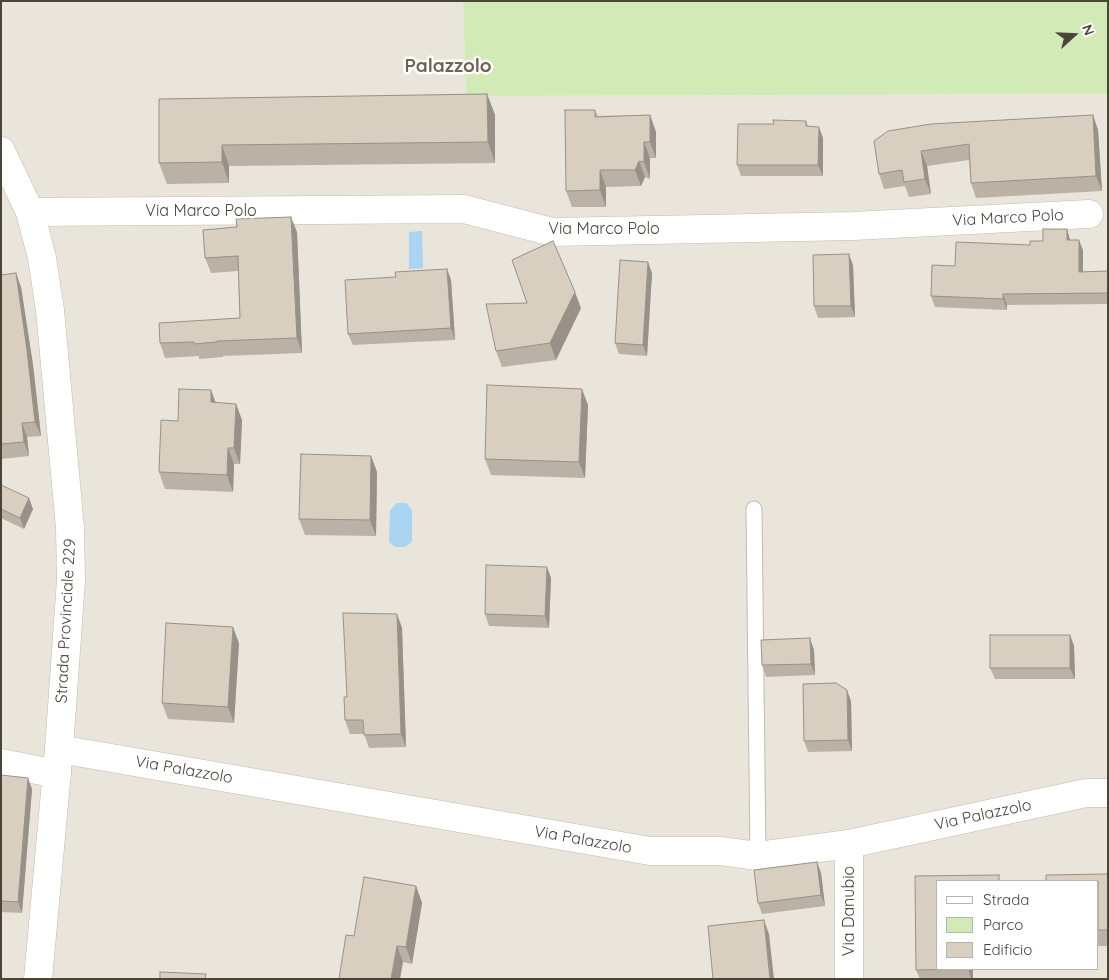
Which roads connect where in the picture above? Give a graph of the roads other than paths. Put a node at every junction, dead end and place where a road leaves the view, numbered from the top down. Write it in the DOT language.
graph roads {
  1 [pos="1,151"];
  2 [pos="30,212"];
  3 [pos="1089,214"];
  4 [pos="754,509"];
  5 [pos="58,761"];
  6 [pos="1,763"];
  7 [pos="1108,793"];
  8 [pos="850,844"];
  9 [pos="758,856"];
  10 [pos="38,979"];
  11 [pos="849,979"];
  1 -- 2 [label="street, Strada Provinciale 229"];
  2 -- 3 [label="street, Via Marco Polo"];
  2 -- 5 [label="street, Strada Provinciale 229"];
  4 -- 9 [label="lane"];
  5 -- 6 [label="street, Via Palazzolo"];
  5 -- 9 [label="street, Via Palazzolo"];
  5 -- 10 [label="street, Strada Provinciale 229"];
  7 -- 8 [label="street, Via Palazzolo"];
  8 -- 9 [label="street, Via Palazzolo"];
  8 -- 11 [label="street, Via Danubio"];
}
